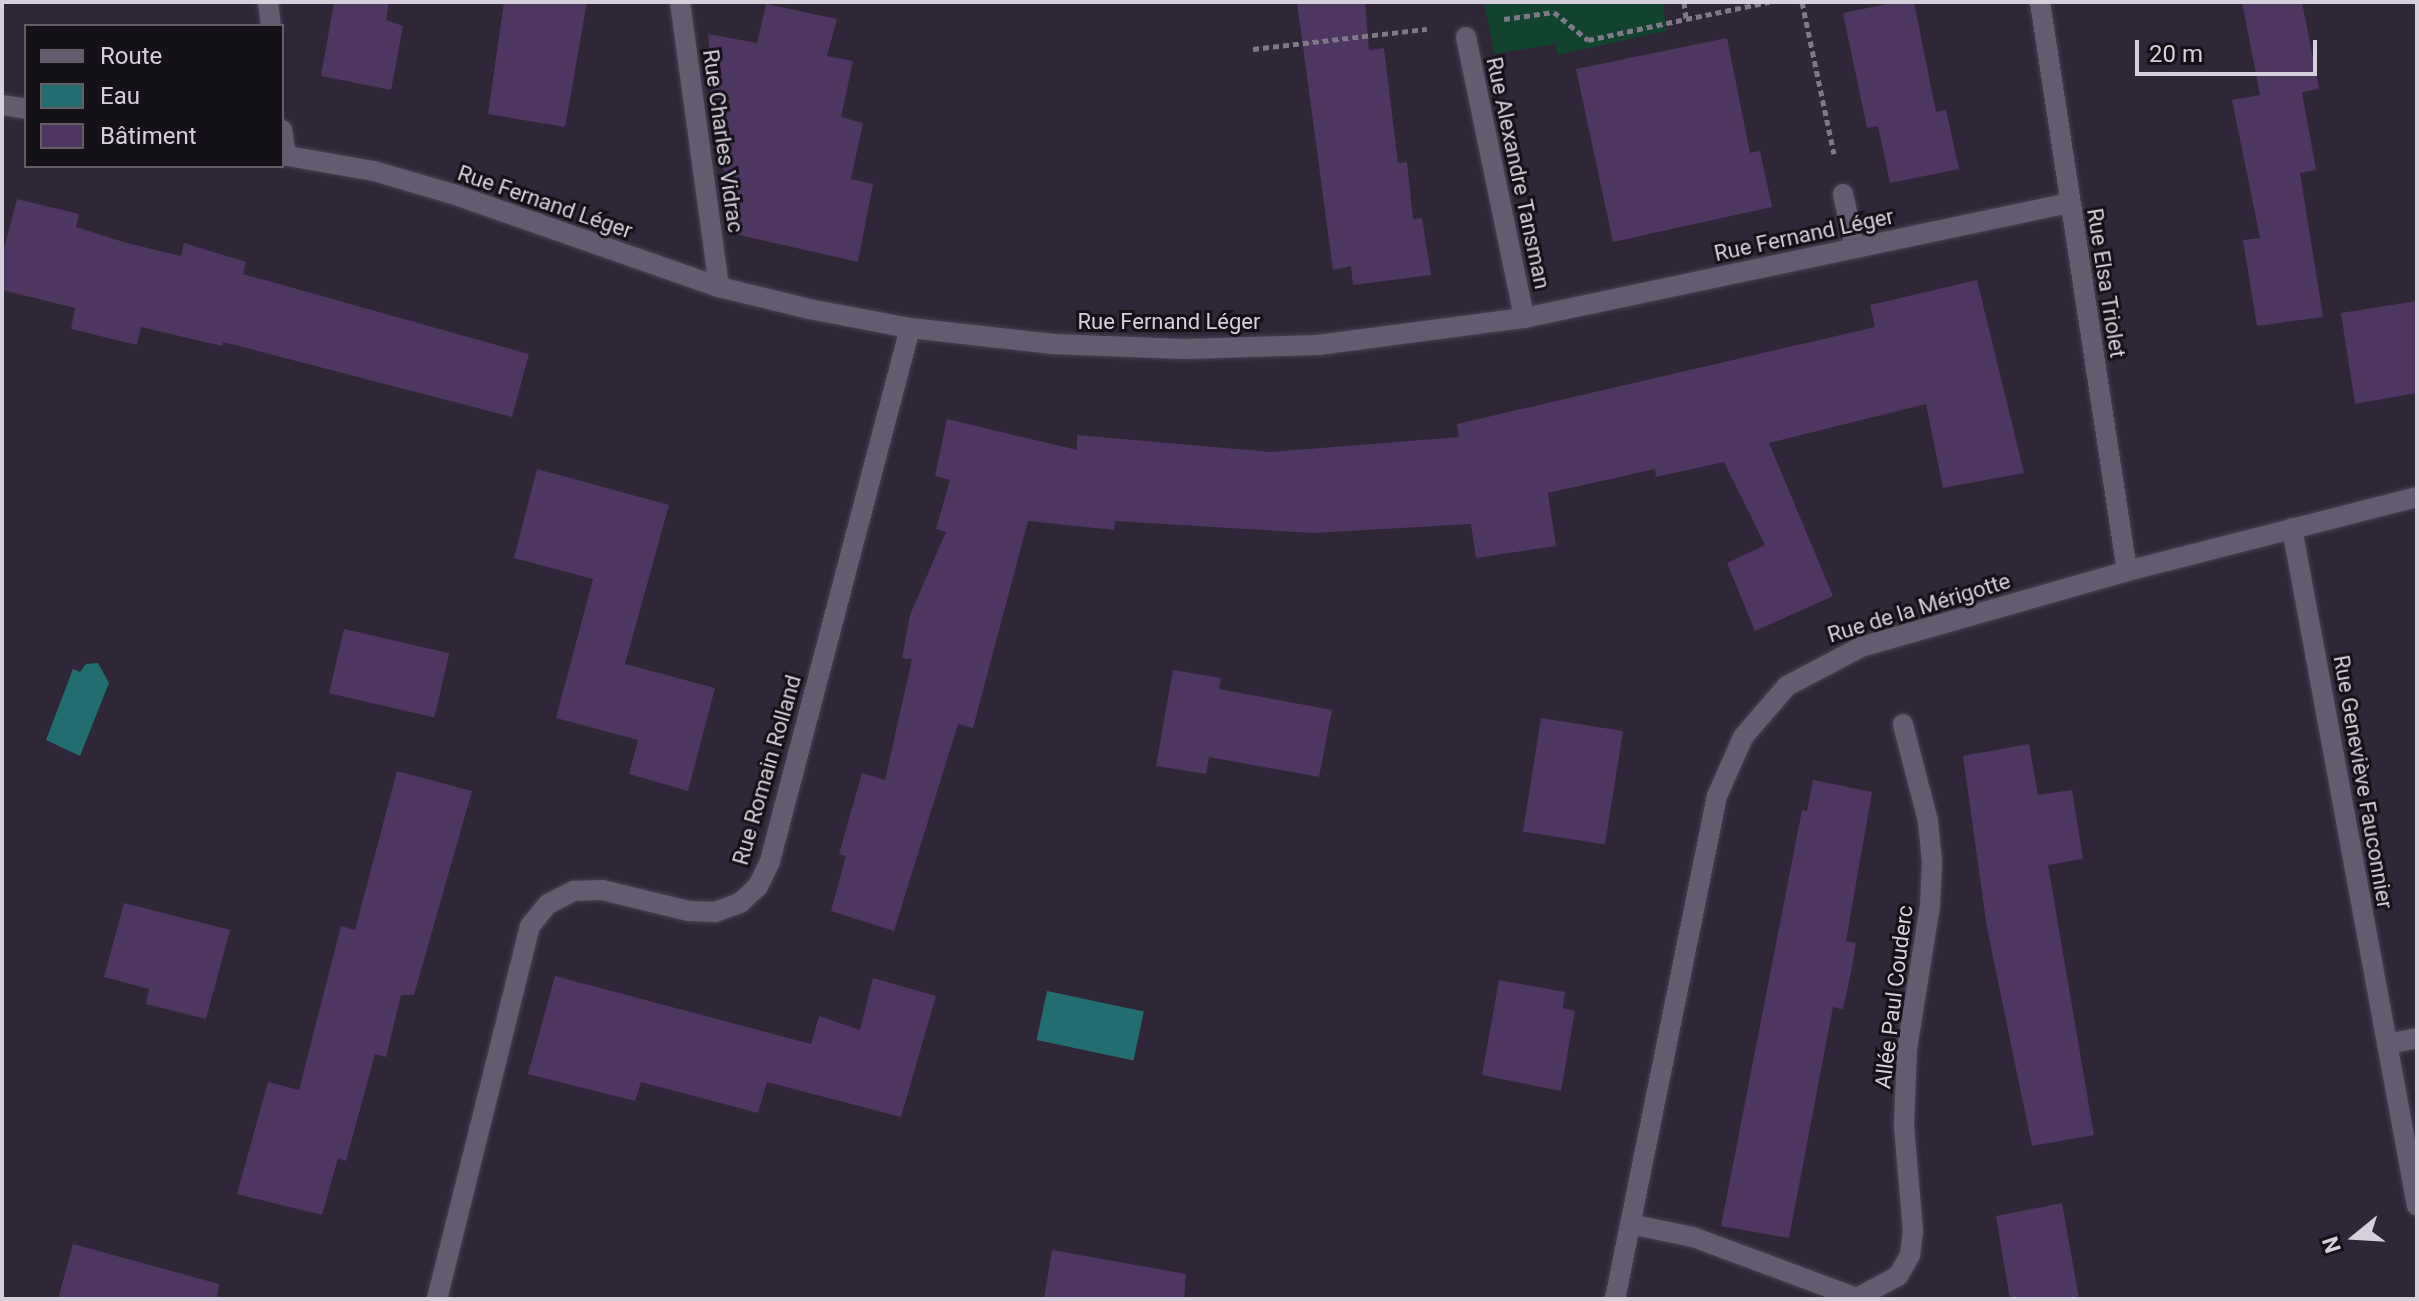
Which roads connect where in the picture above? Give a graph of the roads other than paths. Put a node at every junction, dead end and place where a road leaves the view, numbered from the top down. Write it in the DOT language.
graph roads {
  1 [pos="268,2"];
  2 [pos="680,2"];
  3 [pos="2040,2"];
  4 [pos="271,24"];
  5 [pos="1466,37"];
  6 [pos="2,105"];
  7 [pos="24,109"];
  8 [pos="284,155"];
  9 [pos="1843,194"];
  10 [pos="2069,203"];
  11 [pos="1855,248"];
  12 [pos="719,287"];
  13 [pos="1524,318"];
  14 [pos="910,328"];
  15 [pos="2417,497"];
  16 [pos="2292,528"];
  17 [pos="2127,571"];
  18 [pos="1903,724"];
  19 [pos="2417,1038"];
  20 [pos="2387,1044"];
  21 [pos="2417,1206"];
  22 [pos="1630,1224"];
  23 [pos="437,1299"];
  24 [pos="1615,1299"];
  1 -- 4 [label="street"];
  2 -- 12 [label="street, Rue Charles Vidrac"];
  3 -- 10 [label="street, Rue Elsa Triolet"];
  5 -- 13 [label="street, Rue Alexandre Tansman"];
  6 -- 7 [label="street"];
  8 -- 12 [label="street, Rue Fernand Léger"];
  9 -- 11 [label="street"];
  10 -- 11 [label="street, Rue Fernand Léger"];
  10 -- 17 [label="street, Rue Elsa Triolet"];
  11 -- 13 [label="street, Rue Fernand Léger"];
  12 -- 14 [label="street, Rue Fernand Léger"];
  13 -- 14 [label="street, Rue Fernand Léger"];
  14 -- 23 [label="street, Rue Romain Rolland"];
  15 -- 16 [label="street, Rue de la Mérigotte"];
  16 -- 17 [label="street, Rue de la Mérigotte"];
  16 -- 20 [label="street, Rue Geneviève Fauconnier"];
  17 -- 22 [label="street, Rue de la Mérigotte"];
  18 -- 22 [label="street, Allée Paul Couderc"];
  19 -- 20 [label="street"];
  20 -- 21 [label="street, Rue Geneviève Fauconnier"];
  22 -- 24 [label="street, Rue de la Mérigotte"];
}
